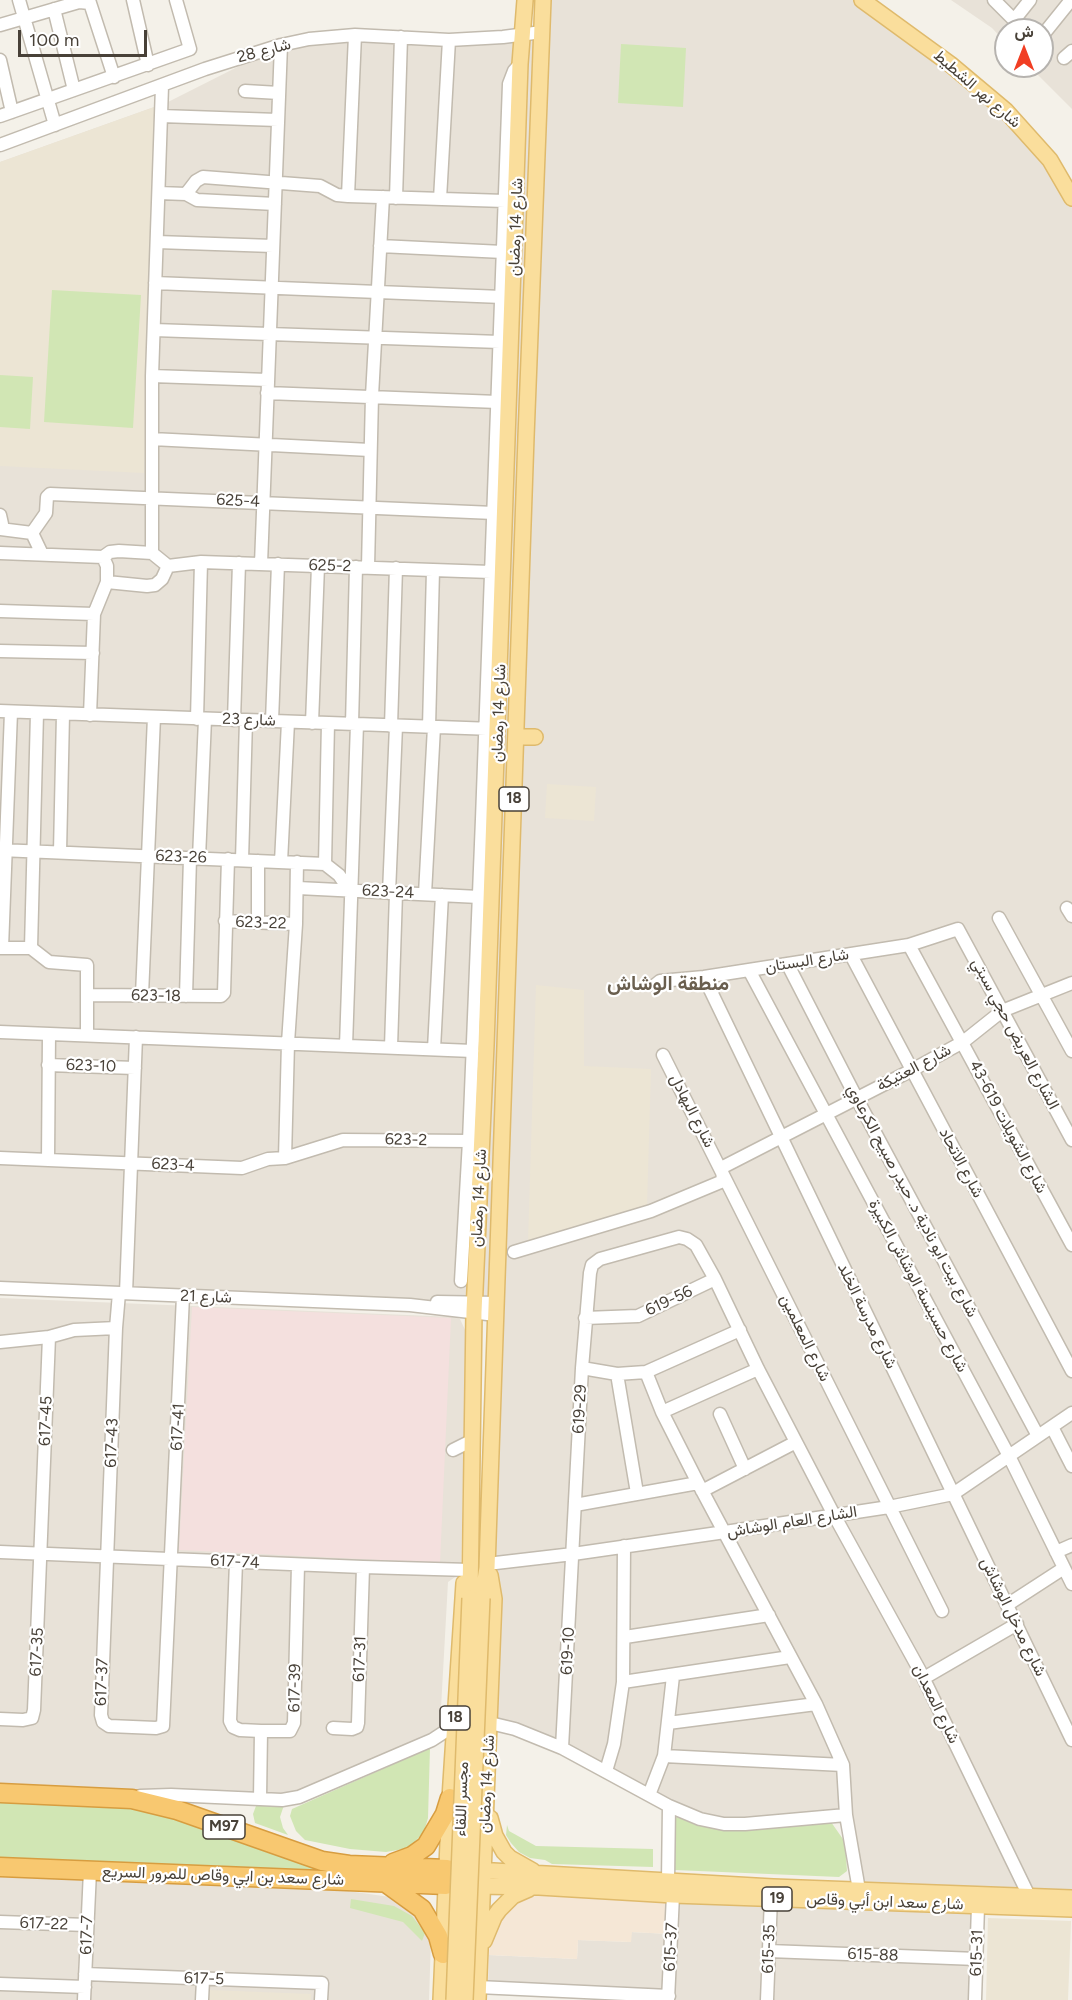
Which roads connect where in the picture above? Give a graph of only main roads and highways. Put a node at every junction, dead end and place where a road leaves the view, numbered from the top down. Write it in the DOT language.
graph roads {
  1 [pos="525,0"];
  2 [pos="543,0"];
  3 [pos="862,0"];
  4 [pos="518,172"];
  5 [pos="506,194"];
  6 [pos="1072,198"];
  7 [pos="489,634"];
  8 [pos="501,657"];
  9 [pos="516,737"];
  10 [pos="535,737"];
  11 [pos="466,1190"];
  12 [pos="479,1206"];
  13 [pos="487,1566"];
  14 [pos="470,1570"];
  15 [pos="476,1598"];
  16 [pos="0,1793"];
  17 [pos="450,1798"];
  18 [pos="487,1800"];
  19 [pos="0,1867"];
  20 [pos="480,1870"];
  21 [pos="385,1874"];
  22 [pos="450,1877"];
  23 [pos="538,1880"];
  24 [pos="479,1886"];
  25 [pos="671,1888"];
  26 [pos="1072,1898"];
  27 [pos="1072,1909"];
  28 [pos="446,1947"];
  29 [pos="477,1948"];
  30 [pos="478,1993"];
  31 [pos="441,2000"];
  32 [pos="454,2000"];
  33 [pos="465,2000"];
  1 -- 4 [label="main road, شارع 14 رمضان / 18"];
  2 -- 9 [label="main road, شارع 14 رمضان / 18"];
  3 -- 6 [label="main road, شارع نهر الشطيط"];
  4 -- 5 [label="main road"];
  4 -- 8 [label="main road, شارع 14 رمضان / 18"];
  7 -- 8 [label="main road"];
  8 -- 12 [label="main road, شارع 14 رمضان / 18"];
  9 -- 10 [label="main road"];
  9 -- 13 [label="main road, شارع 14 رمضان / 18"];
  11 -- 12 [label="main road"];
  12 -- 14 [label="main road, شارع 14 رمضان / 18"];
  13 -- 15 [label="main road, شارع 14 رمضان / 18"];
  13 -- 18 [label="main road, شارع 14 رمضان / 18"];
  14 -- 15 [label="main road, شارع 14 رمضان / 18"];
  14 -- 17 [label="main road, شارع 14 رمضان / 18"];
  15 -- 32 [label="main road, مجسر اللقاء, bridge"];
  15 -- 33 [label="main road, مجسر اللقاء, bridge"];
  16 -- 21 [label="highway, شارع سعد بن ابي وقاص للمرور السريع / M97"];
  17 -- 21 [label="highway"];
  17 -- 22 [label="main road, شارع 14 رمضان / 18"];
  18 -- 20 [label="main road, شارع 14 رمضان / 18"];
  18 -- 23 [label="main road"];
  19 -- 21 [label="highway, شارع سعد بن ابي وقاص للمرور السريع / M97"];
  20 -- 23 [label="main road, شارع سعد ابن أبي وقاص / 19"];
  20 -- 24 [label="main road, شارع 14 رمضان / 18"];
  21 -- 22 [label="highway, شارع سعد بن ابي وقاص للمرور السريع / M97"];
  21 -- 28 [label="highway"];
  22 -- 28 [label="main road, شارع 14 رمضان / 18"];
  23 -- 24 [label="main road, شارع سعد ابن أبي وقاص / 19"];
  23 -- 25 [label="main road, شارع سعد ابن أبي وقاص / 19"];
  23 -- 29 [label="main road"];
  24 -- 29 [label="main road, شارع 14 رمضان / 18"];
  25 -- 26 [label="main road, شارع سعد ابن أبي وقاص / 19"];
  25 -- 27 [label="main road, شارع سعد ابن أبي وقاص / 19"];
  28 -- 31 [label="main road, شارع 14 رمضان / 18"];
  29 -- 30 [label="main road, شارع 14 رمضان / 18"];
}
